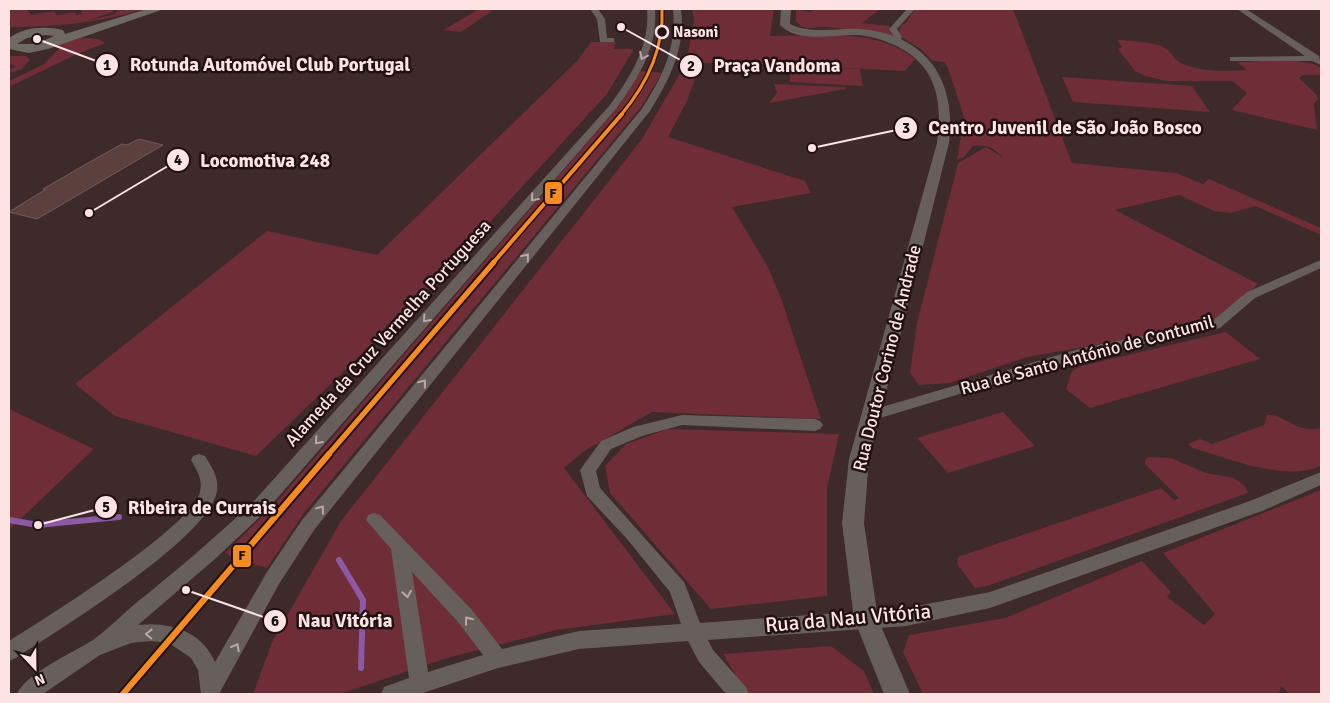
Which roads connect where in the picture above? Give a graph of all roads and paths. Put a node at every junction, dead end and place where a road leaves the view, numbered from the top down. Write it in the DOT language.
graph roads {
  1 [pos="151,9"];
  2 [pos="158,9"];
  3 [pos="594,9"];
  4 [pos="651,9"];
  5 [pos="677,9"];
  6 [pos="786,9"];
  7 [pos="911,9"];
  8 [pos="1241,9"];
  9 [pos="57,36"];
  10 [pos="612,40"];
  11 [pos="895,41"];
  12 [pos="10,43"];
  13 [pos="1233,59"];
  14 [pos="1319,60"];
  15 [pos="1317,269"];
  16 [pos="870,416"];
  17 [pos="815,425"];
  18 [pos="199,460"];
  19 [pos="1321,478"];
  20 [pos="374,520"];
  21 [pos="399,546"];
  22 [pos="866,619"];
  23 [pos="693,631"];
  24 [pos="100,645"];
  25 [pos="9,652"];
  26 [pos="498,659"];
  27 [pos="420,684"];
  28 [pos="210,692"];
  29 [pos="27,694"];
  30 [pos="391,694"];
  31 [pos="739,694"];
  32 [pos="897,694"];
  1 -- 9 [label="main road"];
  2 -- 9 [label="main road"];
  3 -- 10 [label="street"];
  4 -- 24 [label="street, Alameda da Cruz Vermelha Portuguesa, one-way"];
  28 -- 5 [label="street, one-way"];
  6 -- 11 [label="street, Rua Doutor Corino de Andrade"];
  7 -- 11 [label="street"];
  8 -- 14 [label="street"];
  9 -- 12 [label="main road"];
  9 -- 12 [label="main road"];
  11 -- 16 [label="street, Rua Doutor Corino de Andrade"];
  13 -- 14 [label="street"];
  15 -- 16 [label="street, Rua de Santo António de Contumil"];
  16 -- 22 [label="street, Rua Doutor Corino de Andrade"];
  17 -- 23 [label="street"];
  18 -- 25 [label="street"];
  19 -- 22 [label="street, Rua da Nau Vitória"];
  20 -- 21 [label="street"];
  26 -- 21 [label="street, one-way"];
  21 -- 27 [label="street, one-way"];
  22 -- 23 [label="street, Rua da Nau Vitória"];
  22 -- 32 [label="street, Rua Doutor Corino de Andrade"];
  23 -- 26 [label="street, Rua da Nau Vitória"];
  23 -- 31 [label="street"];
  28 -- 24 [label="street, one-way"];
  24 -- 29 [label="street"];
  26 -- 27 [label="street, Rua da Nau Vitória"];
  27 -- 30 [label="street, Rua da Nau Vitória"];
}
